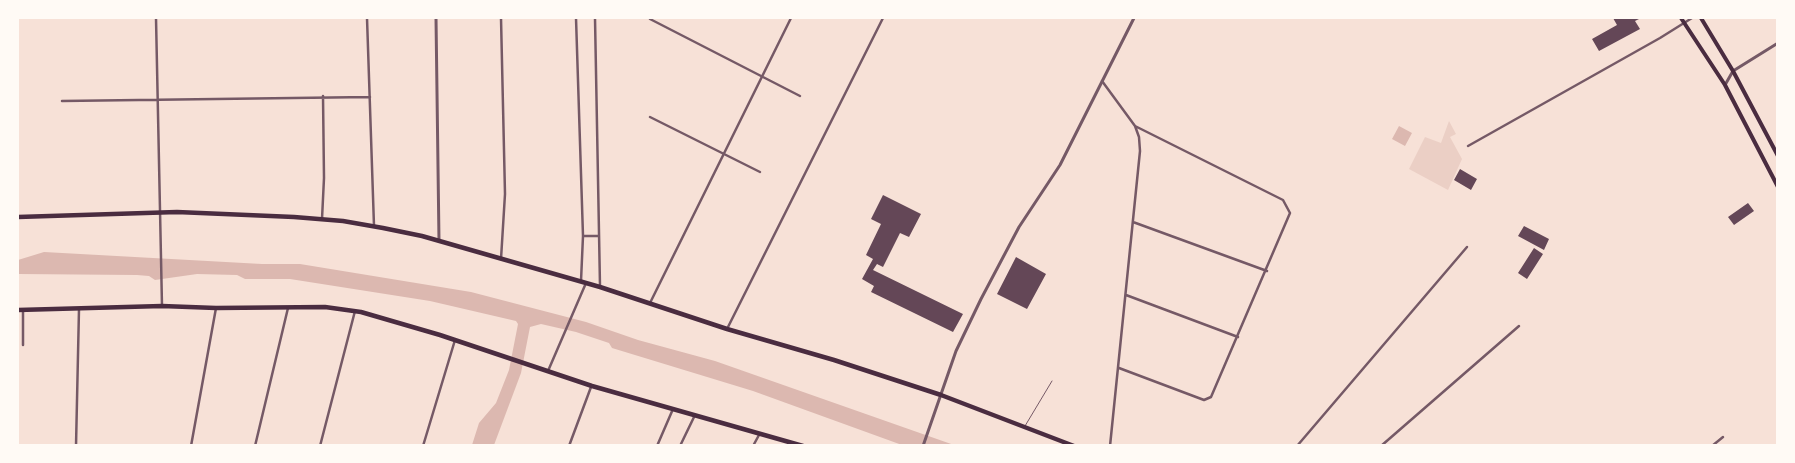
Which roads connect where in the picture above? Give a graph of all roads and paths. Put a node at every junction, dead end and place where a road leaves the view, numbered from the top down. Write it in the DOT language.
graph roads {
  1 [pos="156,18"];
  2 [pos="367,18"];
  3 [pos="436,18"];
  4 [pos="501,18"];
  5 [pos="576,18"];
  6 [pos="595,18"];
  7 [pos="791,18"];
  8 [pos="883,18"];
  9 [pos="1134,18"];
  10 [pos="1681,18"];
  11 [pos="1692,18"];
  12 [pos="1701,18"];
  13 [pos="650,19"];
  14 [pos="1685,22"];
  15 [pos="1778,43"];
  16 [pos="1733,71"];
  17 [pos="762,77"];
  18 [pos="1102,81"];
  19 [pos="1725,85"];
  20 [pos="323,96"];
  21 [pos="800,96"];
  22 [pos="370,97"];
  23 [pos="157,100"];
  24 [pos="62,101"];
  25 [pos="650,117"];
  26 [pos="1135,126"];
  27 [pos="1468,146"];
  28 [pos="724,154"];
  29 [pos="1778,156"];
  30 [pos="760,172"];
  31 [pos="1775,178"];
  32 [pos="1778,187"];
  33 [pos="160,212"];
  34 [pos="18,217"];
  35 [pos="322,219"];
  36 [pos="1133,222"];
  37 [pos="374,226"];
  38 [pos="582,236"];
  39 [pos="599,236"];
  40 [pos="439,241"];
  41 [pos="1467,248"];
  42 [pos="501,258"];
  43 [pos="1266,271"];
  44 [pos="584,283"];
  45 [pos="600,287"];
  46 [pos="1126,295"];
  47 [pos="649,304"];
  48 [pos="162,306"];
  49 [pos="289,307"];
  50 [pos="216,308"];
  51 [pos="79,309"];
  52 [pos="20,310"];
  53 [pos="355,311"];
  54 [pos="1519,326"];
  55 [pos="726,329"];
  56 [pos="1238,337"];
  57 [pos="455,340"];
  58 [pos="23,345"];
  59 [pos="1118,368"];
  60 [pos="548,370"];
  61 [pos="1052,381"];
  62 [pos="592,386"];
  63 [pos="941,395"];
  64 [pos="673,409"];
  65 [pos="696,415"];
  66 [pos="1025,427"];
  67 [pos="760,433"];
  68 [pos="1723,437"];
  69 [pos="76,446"];
  70 [pos="191,446"];
  71 [pos="255,446"];
  72 [pos="320,446"];
  73 [pos="423,446"];
  74 [pos="569,446"];
  75 [pos="657,446"];
  76 [pos="680,446"];
  77 [pos="753,446"];
  78 [pos="803,446"];
  79 [pos="923,446"];
  80 [pos="1074,446"];
  81 [pos="1110,446"];
  82 [pos="1297,446"];
  83 [pos="1381,446"];
  84 [pos="1712,446"];
  1 -- 23 [label="street"];
  2 -- 22 [label="street"];
  3 -- 40 [label="street"];
  4 -- 42 [label="street"];
  5 -- 38 [label="street"];
  6 -- 39 [label="street"];
  7 -- 17 [label="street"];
  8 -- 55 [label="street"];
  9 -- 18 [label="street"];
  10 -- 14 [label="main road"];
  11 -- 14 [label="street"];
  12 -- 16 [label="main road"];
  13 -- 17 [label="street"];
  14 -- 19 [label="main road"];
  14 -- 27 [label="street"];
  15 -- 16 [label="street"];
  16 -- 19 [label="street"];
  16 -- 29 [label="main road"];
  17 -- 21 [label="street"];
  17 -- 28 [label="street"];
  18 -- 26 [label="street"];
  18 -- 63 [label="street"];
  19 -- 31 [label="main road"];
  20 -- 22 [label="street"];
  20 -- 23 [label="street"];
  20 -- 35 [label="street"];
  22 -- 37 [label="street"];
  23 -- 24 [label="street"];
  23 -- 33 [label="street"];
  25 -- 28 [label="street"];
  26 -- 36 [label="street"];
  26 -- 43 [label="street"];
  28 -- 30 [label="street"];
  28 -- 47 [label="street"];
  31 -- 32 [label="main road"];
  33 -- 34 [label="main road"];
  33 -- 35 [label="main road"];
  33 -- 48 [label="street"];
  35 -- 37 [label="main road"];
  36 -- 43 [label="street"];
  36 -- 46 [label="street"];
  37 -- 40 [label="main road"];
  38 -- 39 [label="street"];
  38 -- 44 [label="street"];
  39 -- 45 [label="street"];
  40 -- 42 [label="main road"];
  41 -- 82 [label="street"];
  42 -- 44 [label="main road"];
  43 -- 56 [label="street"];
  44 -- 45 [label="main road"];
  44 -- 60 [label="street"];
  45 -- 47 [label="main road"];
  46 -- 56 [label="street"];
  46 -- 59 [label="street"];
  47 -- 55 [label="main road"];
  48 -- 50 [label="main road"];
  48 -- 51 [label="main road"];
  49 -- 50 [label="main road"];
  49 -- 53 [label="main road"];
  49 -- 71 [label="street"];
  50 -- 70 [label="street"];
  51 -- 52 [label="main road"];
  51 -- 69 [label="street"];
  52 -- 58 [label="street"];
  53 -- 57 [label="main road"];
  53 -- 72 [label="street"];
  54 -- 83 [label="street"];
  55 -- 63 [label="main road"];
  56 -- 59 [label="street"];
  57 -- 60 [label="main road"];
  57 -- 73 [label="street"];
  59 -- 81 [label="street"];
  60 -- 62 [label="main road"];
  61 -- 66 [label="lane"];
  62 -- 64 [label="main road"];
  62 -- 74 [label="street"];
  63 -- 66 [label="main road"];
  63 -- 79 [label="street"];
  64 -- 65 [label="main road"];
  64 -- 75 [label="street"];
  65 -- 67 [label="main road"];
  65 -- 76 [label="street"];
  66 -- 80 [label="main road"];
  67 -- 77 [label="street"];
  67 -- 78 [label="main road"];
  68 -- 84 [label="street"];
}
